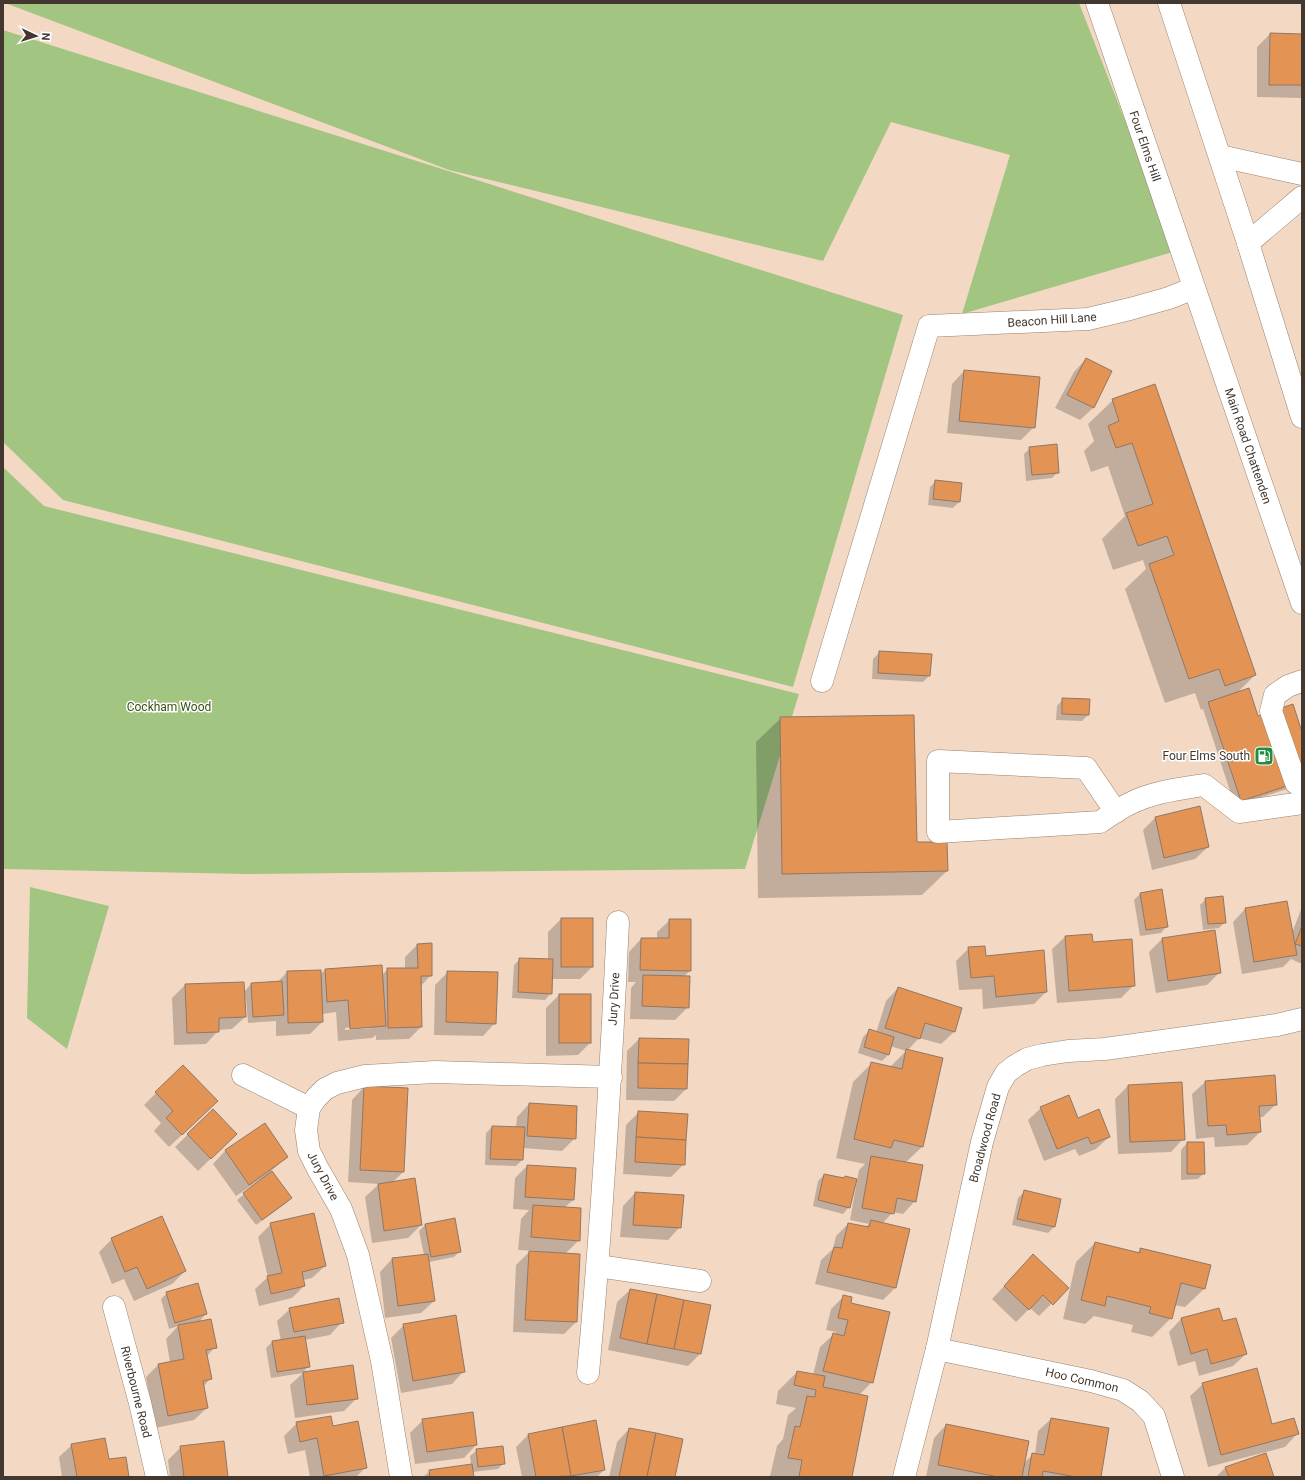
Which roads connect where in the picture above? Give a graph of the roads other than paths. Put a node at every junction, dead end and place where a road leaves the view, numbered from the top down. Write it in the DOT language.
graph roads {
  1 [pos="1097,3"];
  2 [pos="1169,3"];
  3 [pos="1220,156"];
  4 [pos="1302,174"];
  5 [pos="1302,197"];
  6 [pos="1248,243"];
  7 [pos="1194,288"];
  8 [pos="1302,416"];
  9 [pos="1302,603"];
  10 [pos="822,681"];
  11 [pos="1302,681"];
  12 [pos="1302,784"];
  13 [pos="1302,803"];
  14 [pos="1116,812"];
  15 [pos="618,922"];
  16 [pos="1302,1019"];
  17 [pos="243,1076"];
  18 [pos="611,1077"];
  19 [pos="310,1108"];
  20 [pos="598,1266"];
  21 [pos="700,1281"];
  22 [pos="114,1307"];
  23 [pos="937,1349"];
  24 [pos="588,1373"];
  25 [pos="157,1477"];
  26 [pos="401,1477"];
  27 [pos="904,1477"];
  28 [pos="1173,1477"];
  1 -- 7 [label="street, Four Elms Hill"];
  2 -- 3 [label="street"];
  3 -- 4 [label="street"];
  3 -- 6 [label="street"];
  5 -- 6 [label="street"];
  6 -- 8 [label="street"];
  7 -- 9 [label="street, Main Road Chattenden"];
  7 -- 10 [label="street, Beacon Hill Lane"];
  11 -- 12 [label="street"];
  13 -- 14 [label="street"];
  14 -- 14 [label="street"];
  15 -- 18 [label="street, Jury Drive"];
  16 -- 23 [label="street, Broadwood Road"];
  17 -- 19 [label="street"];
  18 -- 19 [label="street, Jury Drive"];
  18 -- 20 [label="street, Jury Drive"];
  19 -- 26 [label="street, Jury Drive"];
  20 -- 21 [label="street"];
  20 -- 24 [label="street, Jury Drive"];
  22 -- 25 [label="street, Riverbourne Road"];
  23 -- 27 [label="street, Broadwood Road"];
  23 -- 28 [label="street, Hoo Common"];
}
